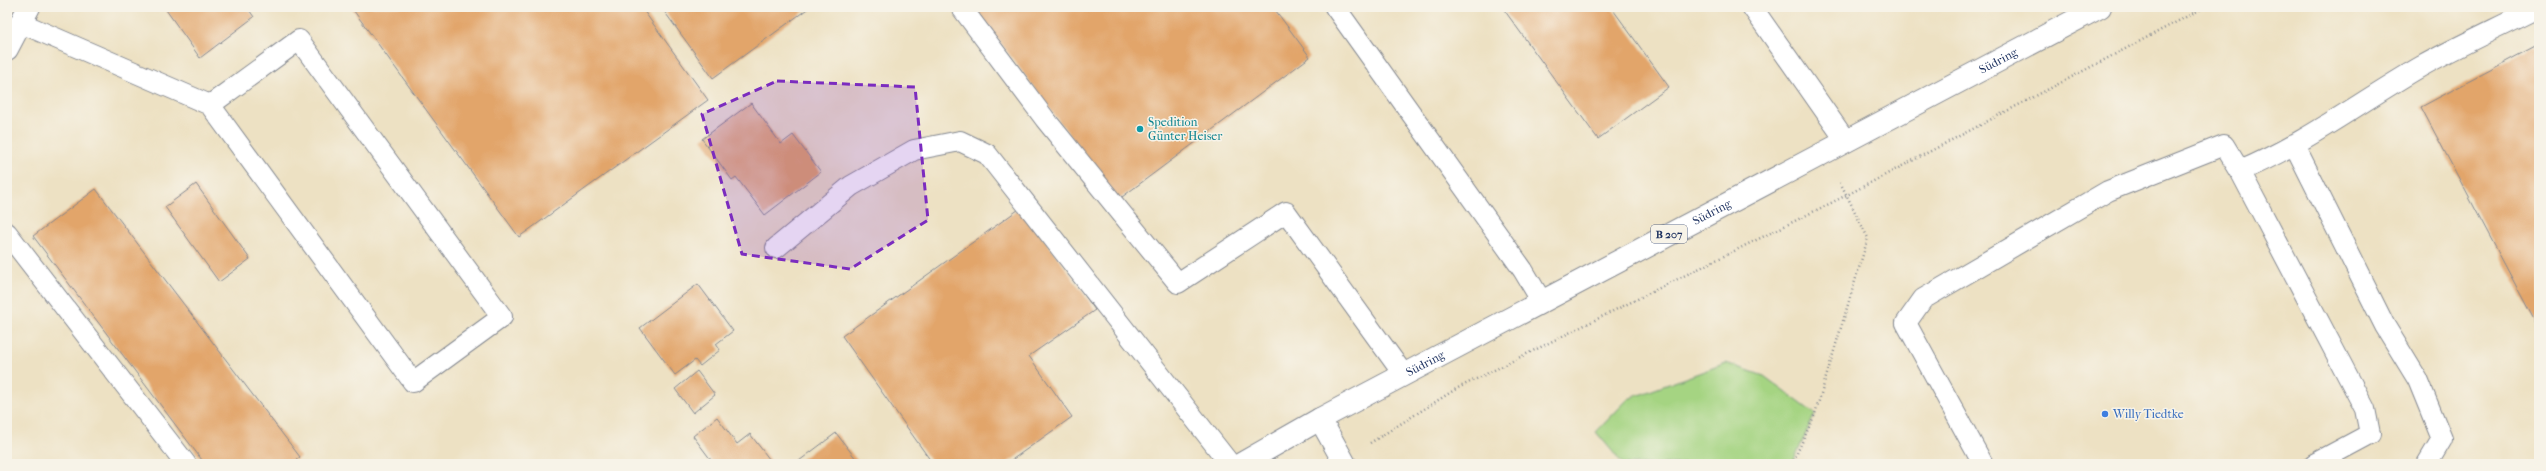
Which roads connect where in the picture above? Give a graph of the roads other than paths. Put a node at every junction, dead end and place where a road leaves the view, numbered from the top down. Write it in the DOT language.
graph roads {
  1 [pos="961,7"];
  2 [pos="1335,7"];
  3 [pos="1752,7"];
  4 [pos="2100,7"];
  5 [pos="2539,7"];
  6 [pos="25,15"];
  7 [pos="7,49"];
  8 [pos="210,106"];
  9 [pos="1846,141"];
  10 [pos="2294,144"];
  11 [pos="2240,171"];
  12 [pos="7,233"];
  13 [pos="776,248"];
  14 [pos="1542,302"];
  15 [pos="1404,374"];
  16 [pos="1320,419"];
  17 [pos="1344,462"];
  18 [pos="186,464"];
  19 [pos="1230,464"];
  20 [pos="1241,464"];
  21 [pos="1983,464"];
  22 [pos="2314,464"];
  23 [pos="2427,464"];
  1 -- 15 [label="lane"];
  2 -- 14 [label="lane"];
  3 -- 9 [label="lane"];
  4 -- 9 [label="main road, Südring / B 207"];
  5 -- 10 [label="lane"];
  6 -- 7 [label="main road"];
  6 -- 8 [label="lane"];
  8 -- 8 [label="lane"];
  9 -- 14 [label="main road, Südring / B 207"];
  10 -- 11 [label="lane"];
  10 -- 23 [label="lane"];
  11 -- 21 [label="lane"];
  11 -- 22 [label="lane"];
  12 -- 18 [label="lane"];
  13 -- 19 [label="lane"];
  14 -- 15 [label="main road, Südring / B 207"];
  15 -- 16 [label="main road, Südring / B 207"];
  16 -- 17 [label="main road"];
  16 -- 20 [label="main road, Südring / B 207"];
}
